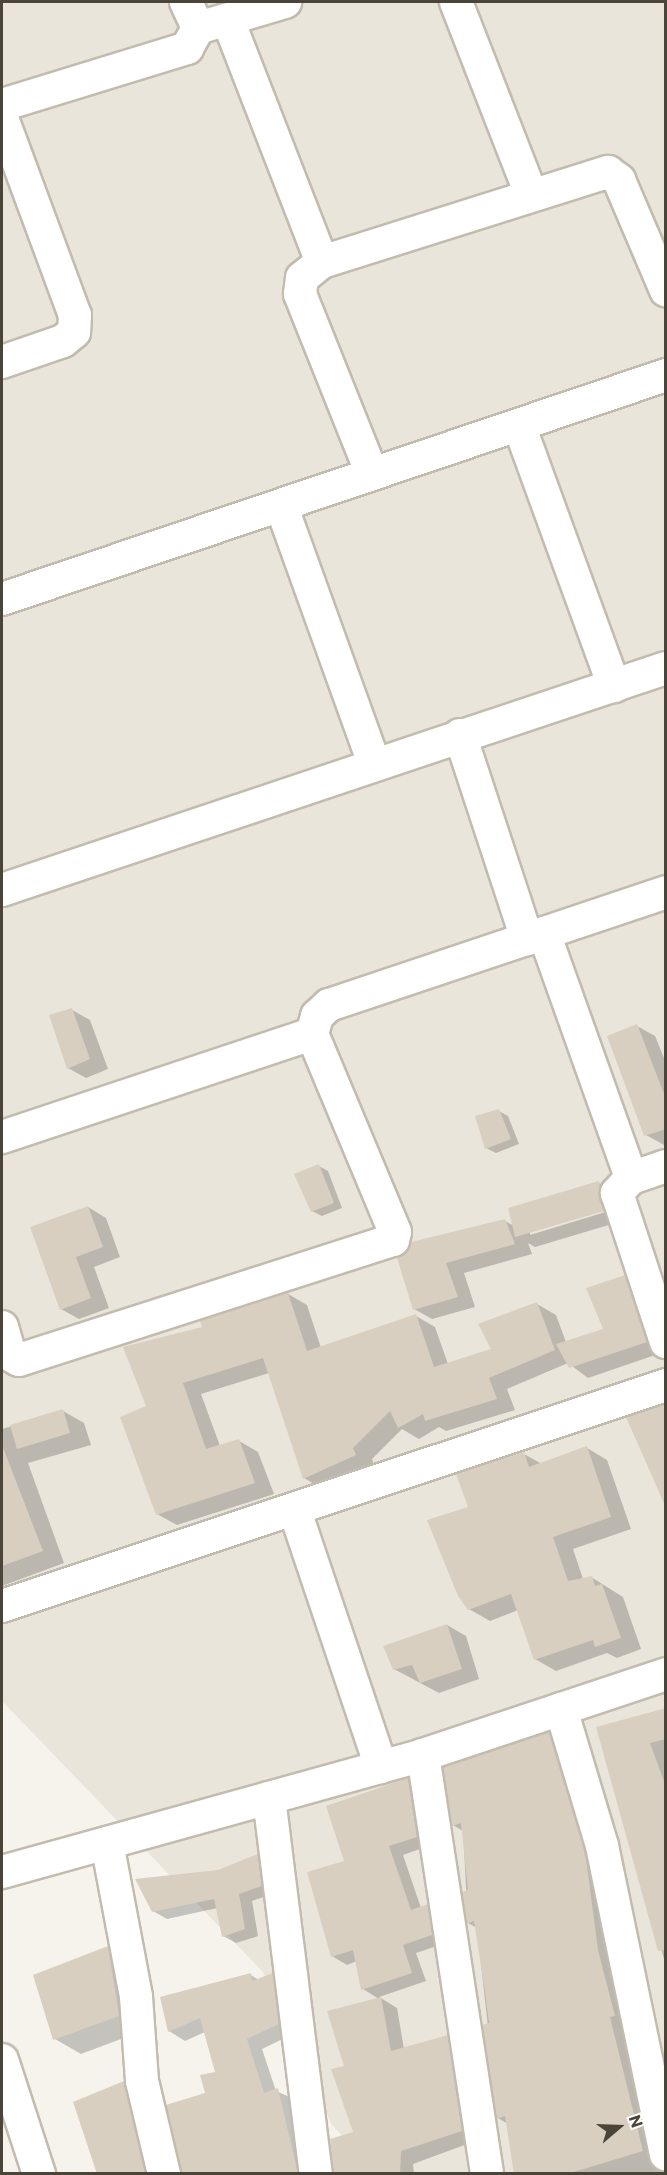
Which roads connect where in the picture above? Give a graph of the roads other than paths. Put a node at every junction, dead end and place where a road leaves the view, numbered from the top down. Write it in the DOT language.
graph roads {
  1 [pos="285,2"];
  2 [pos="456,2"];
  3 [pos="192,15"];
  4 [pos="228,20"];
  5 [pos="2,105"];
  6 [pos="2,118"];
  7 [pos="8,158"];
  8 [pos="531,194"];
  9 [pos="322,262"];
  10 [pos="666,290"];
  11 [pos="2,362"];
  12 [pos="666,375"];
  13 [pos="519,425"];
  14 [pos="372,474"];
  15 [pos="281,505"];
  16 [pos="2,599"];
  17 [pos="666,668"];
  18 [pos="614,686"];
  19 [pos="460,735"];
  20 [pos="374,764"];
  21 [pos="2,890"];
  22 [pos="666,892"];
  23 [pos="535,936"];
  24 [pos="312,1034"];
  25 [pos="2,1137"];
  26 [pos="666,1166"];
  27 [pos="631,1178"];
  28 [pos="2,1327"];
  29 [pos="666,1342"];
  30 [pos="666,1385"];
  31 [pos="295,1511"];
  32 [pos="2,1606"];
  33 [pos="666,1674"];
  34 [pos="561,1709"];
  35 [pos="423,1755"];
  36 [pos="381,1767"];
  37 [pos="269,1798"];
  38 [pos="107,1843"];
  39 [pos="2,1872"];
  40 [pos="2,2060"];
  41 [pos="8,2101"];
  42 [pos="666,2154"];
  43 [pos="39,2174"];
  44 [pos="164,2174"];
  45 [pos="316,2174"];
  46 [pos="487,2174"];
  1 -- 4 [label="street"];
  2 -- 8 [label="street"];
  3 -- 4 [label="street"];
  3 -- 5 [label="street"];
  4 -- 9 [label="street"];
  6 -- 7 [label="street"];
  7 -- 11 [label="street"];
  8 -- 9 [label="street"];
  8 -- 10 [label="street"];
  9 -- 14 [label="street"];
  12 -- 13 [label="street"];
  13 -- 14 [label="street"];
  13 -- 18 [label="street"];
  14 -- 15 [label="street"];
  15 -- 16 [label="street"];
  15 -- 20 [label="street"];
  17 -- 18 [label="street"];
  18 -- 19 [label="street"];
  19 -- 20 [label="street"];
  19 -- 23 [label="street"];
  20 -- 21 [label="street"];
  22 -- 23 [label="street"];
  23 -- 24 [label="street"];
  23 -- 27 [label="street"];
  24 -- 25 [label="street"];
  24 -- 28 [label="street"];
  26 -- 27 [label="street"];
  27 -- 29 [label="street"];
  30 -- 31 [label="street"];
  31 -- 32 [label="street"];
  31 -- 36 [label="street"];
  33 -- 34 [label="street"];
  34 -- 35 [label="street"];
  34 -- 42 [label="street"];
  35 -- 36 [label="street"];
  35 -- 46 [label="street"];
  36 -- 37 [label="street"];
  37 -- 38 [label="street"];
  37 -- 45 [label="street"];
  38 -- 39 [label="street"];
  38 -- 44 [label="street"];
  40 -- 41 [label="street"];
  41 -- 43 [label="street"];
}
